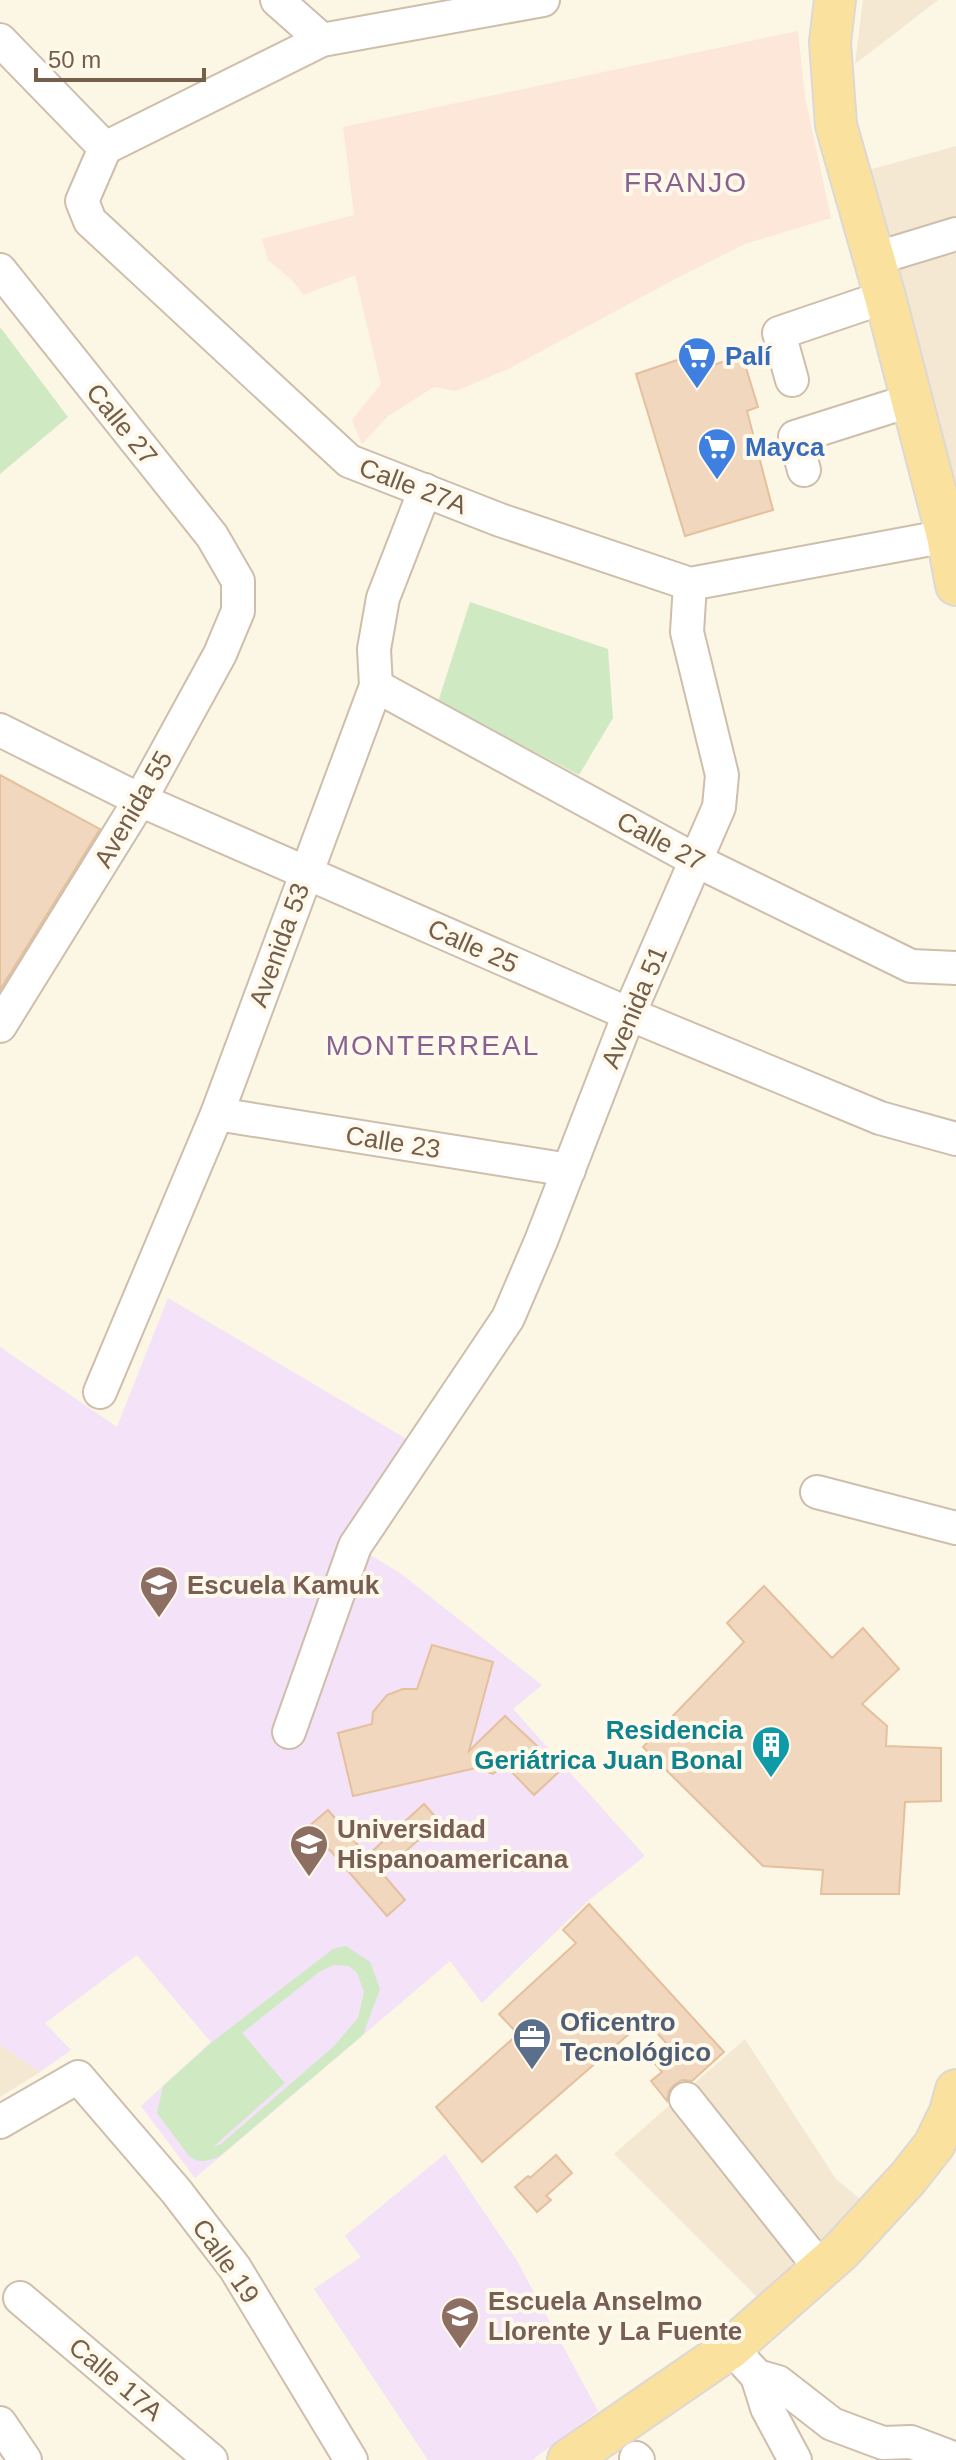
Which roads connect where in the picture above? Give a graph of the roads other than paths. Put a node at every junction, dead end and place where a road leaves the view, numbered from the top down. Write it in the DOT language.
graph roads {
  1 [pos="277,0"];
  2 [pos="543,0"];
  3 [pos="835,0"];
  4 [pos="0,40"];
  5 [pos="322,40"];
  6 [pos="105,148"];
  7 [pos="956,234"];
  8 [pos="874,259"];
  9 [pos="0,270"];
  10 [pos="885,297"];
  11 [pos="792,380"];
  12 [pos="912,400"];
  13 [pos="804,470"];
  14 [pos="425,490"];
  15 [pos="947,536"];
  16 [pos="238,581"];
  17 [pos="690,584"];
  18 [pos="956,585"];
  19 [pos="376,686"];
  20 [pos="0,730"];
  21 [pos="140,800"];
  22 [pos="697,861"];
  23 [pos="306,872"];
  24 [pos="956,968"];
  25 [pos="629,1014"];
  26 [pos="0,1026"];
  27 [pos="217,1114"];
  28 [pos="956,1139"];
  29 [pos="569,1170"];
  30 [pos="100,1392"];
  31 [pos="406,1486"];
  32 [pos="817,1492"];
  33 [pos="956,1528"];
  34 [pos="956,2094"];
  35 [pos="686,2099"];
  36 [pos="0,2122"];
  37 [pos="821,2269"];
  38 [pos="20,2298"];
  39 [pos="744,2362"];
  40 [pos="0,2423"];
  41 [pos="577,2457"];
  42 [pos="956,2459"];
  43 [pos="25,2460"];
  44 [pos="211,2460"];
  45 [pos="351,2460"];
  46 [pos="795,2460"];
  1 -- 5 [label="street"];
  2 -- 5 [label="street"];
  3 -- 8 [label="main road"];
  4 -- 6 [label="street"];
  5 -- 6 [label="street"];
  6 -- 14 [label="street, Calle 27A"];
  7 -- 8 [label="street"];
  8 -- 10 [label="main road"];
  9 -- 16 [label="street, Calle 27"];
  10 -- 11 [label="street"];
  10 -- 12 [label="main road"];
  12 -- 13 [label="street"];
  12 -- 15 [label="main road"];
  14 -- 17 [label="street, Calle 27A"];
  14 -- 19 [label="street, Avenida 53"];
  15 -- 17 [label="street, Calle 27A"];
  15 -- 18 [label="main road"];
  16 -- 21 [label="street, Avenida 55"];
  17 -- 22 [label="street, Avenida 51"];
  19 -- 22 [label="street, Calle 27"];
  19 -- 23 [label="street, Avenida 53"];
  20 -- 21 [label="street, Calle 25"];
  21 -- 23 [label="street, Calle 25"];
  21 -- 26 [label="street, Avenida 55"];
  22 -- 24 [label="street, Calle 27"];
  22 -- 25 [label="street, Avenida 51"];
  23 -- 25 [label="street, Calle 25"];
  23 -- 27 [label="street, Avenida 53"];
  25 -- 28 [label="street, Calle 25"];
  25 -- 29 [label="street, Avenida 51"];
  27 -- 29 [label="street, Calle 23"];
  27 -- 30 [label="street, Avenida 53"];
  29 -- 31 [label="street, Avenida 51"];
  31 -- 31 [label="street, Avenida 51"];
  32 -- 33 [label="street"];
  34 -- 37 [label="main road"];
  35 -- 37 [label="street"];
  36 -- 45 [label="street, Calle 19"];
  37 -- 39 [label="main road"];
  38 -- 44 [label="street, Calle 17A"];
  39 -- 41 [label="main road"];
  39 -- 42 [label="street"];
  39 -- 46 [label="street"];
  40 -- 43 [label="street"];
}
